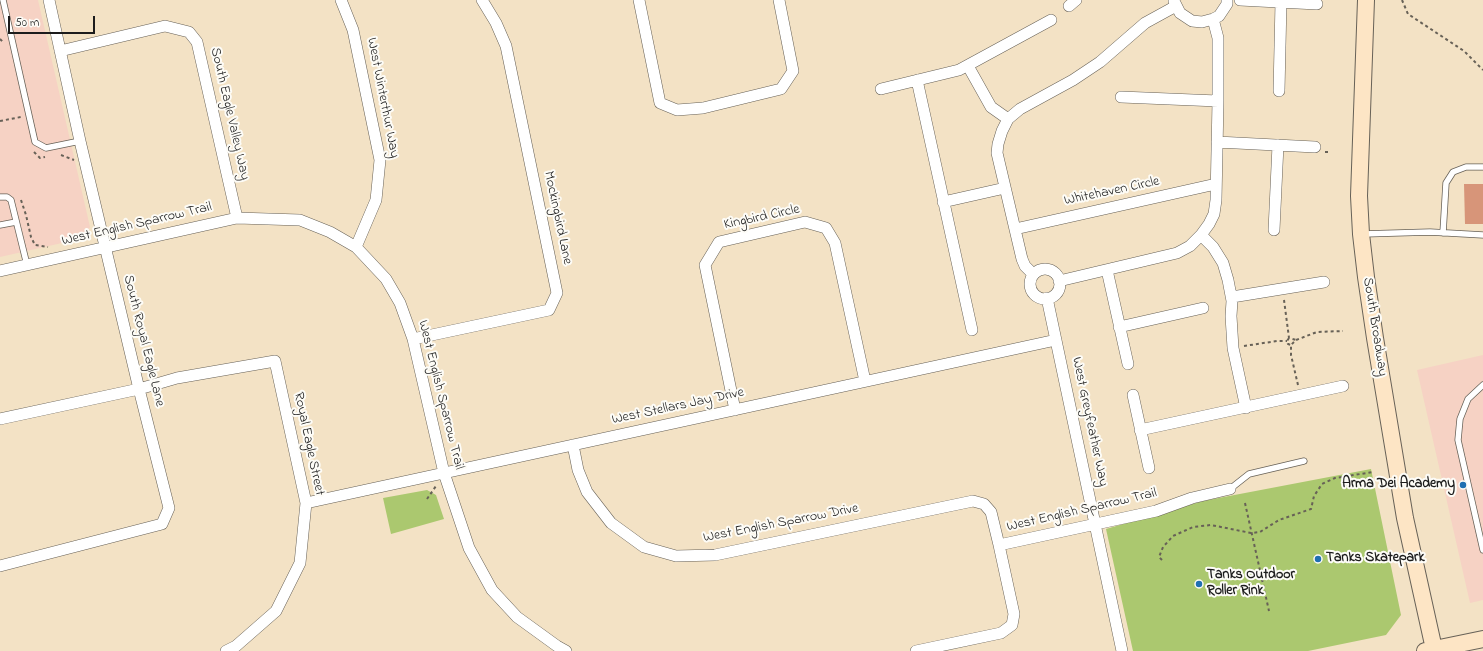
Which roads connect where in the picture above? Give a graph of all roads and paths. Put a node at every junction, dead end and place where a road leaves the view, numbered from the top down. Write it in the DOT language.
graph roads {
  1 [pos="3,0"];
  2 [pos="49,0"];
  3 [pos="341,0"];
  4 [pos="482,0"];
  5 [pos="639,0"];
  6 [pos="779,0"];
  7 [pos="1227,0"];
  8 [pos="1240,0"];
  9 [pos="1366,0"];
  10 [pos="1402,0"];
  11 [pos="1281,2"];
  12 [pos="1175,3"];
  13 [pos="1316,4"];
  14 [pos="1213,19"];
  15 [pos="1051,20"];
  16 [pos="60,51"];
  17 [pos="968,66"];
  18 [pos="1483,70"];
  19 [pos="917,80"];
  20 [pos="881,89"];
  21 [pos="1280,91"];
  22 [pos="1121,97"];
  23 [pos="1218,101"];
  24 [pos="22,116"];
  25 [pos="1008,119"];
  26 [pos="0,121"];
  27 [pos="80,141"];
  28 [pos="1217,142"];
  29 [pos="1278,145"];
  30 [pos="1315,147"];
  31 [pos="1483,167"];
  32 [pos="1216,184"];
  33 [pos="1005,188"];
  34 [pos="0,197"];
  35 [pos="942,202"];
  36 [pos="237,218"];
  37 [pos="16,222"];
  38 [pos="0,225"];
  39 [pos="1015,229"];
  40 [pos="1274,230"];
  41 [pos="1443,233"];
  42 [pos="1361,234"];
  43 [pos="1201,235"];
  44 [pos="1483,235"];
  45 [pos="105,247"];
  46 [pos="356,247"];
  47 [pos="27,265"];
  48 [pos="1106,270"];
  49 [pos="0,271"];
  50 [pos="1033,274"];
  51 [pos="1059,281"];
  52 [pos="1324,282"];
  53 [pos="1282,289"];
  54 [pos="1232,297"];
  55 [pos="1047,298"];
  56 [pos="1203,308"];
  57 [pos="1119,327"];
  58 [pos="972,330"];
  59 [pos="1343,331"];
  60 [pos="1289,338"];
  61 [pos="413,339"];
  62 [pos="1056,340"];
  63 [pos="1296,340"];
  64 [pos="1287,341"];
  65 [pos="1291,345"];
  66 [pos="1233,348"];
  67 [pos="1128,364"];
  68 [pos="865,381"];
  69 [pos="1483,385"];
  70 [pos="1343,386"];
  71 [pos="139,389"];
  72 [pos="1133,395"];
  73 [pos="1300,395"];
  74 [pos="1246,408"];
  75 [pos="735,410"];
  76 [pos="0,419"];
  77 [pos="1140,430"];
  78 [pos="573,445"];
  79 [pos="1304,460"];
  80 [pos="1149,468"];
  81 [pos="1373,472"];
  82 [pos="444,473"];
  83 [pos="1230,489"];
  84 [pos="306,503"];
  85 [pos="1244,503"];
  86 [pos="1096,524"];
  87 [pos="1251,533"];
  88 [pos="1000,545"];
  89 [pos="1483,550"];
  90 [pos="1162,560"];
  91 [pos="0,566"];
  92 [pos="1269,611"];
  93 [pos="1483,639"];
  94 [pos="1432,650"];
  95 [pos="226,651"];
  96 [pos="566,651"];
  97 [pos="916,651"];
  98 [pos="1122,651"];
  1 -- 27 [label="lane"];
  2 -- 16 [label="street, South Royal Eagle Lane"];
  3 -- 46 [label="street, West Winterthur Way"];
  4 -- 61 [label="street, Mockingbird Lane"];
  5 -- 6 [label="street"];
  7 -- 14 [label="street"];
  8 -- 11 [label="street"];
  9 -- 42 [label="main road, South Broadway"];
  10 -- 18 [label="path"];
  11 -- 13 [label="street"];
  11 -- 21 [label="street"];
  12 -- 14 [label="street"];
  12 -- 25 [label="street"];
  14 -- 23 [label="street"];
  15 -- 17 [label="street"];
  16 -- 27 [label="street, South Royal Eagle Lane"];
  16 -- 36 [label="street, South Eagle Valley Way"];
  17 -- 19 [label="street"];
  17 -- 25 [label="street"];
  19 -- 20 [label="street"];
  19 -- 35 [label="street"];
  22 -- 23 [label="street"];
  23 -- 28 [label="street"];
  24 -- 26 [label="path"];
  25 -- 33 [label="street"];
  27 -- 45 [label="street, South Royal Eagle Lane"];
  28 -- 29 [label="street"];
  28 -- 32 [label="street"];
  29 -- 30 [label="street"];
  29 -- 40 [label="street"];
  31 -- 41 [label="lane"];
  32 -- 39 [label="street, Whitehaven Circle"];
  32 -- 43 [label="street"];
  33 -- 35 [label="street"];
  33 -- 39 [label="street"];
  34 -- 37 [label="lane"];
  35 -- 58 [label="street"];
  36 -- 45 [label="street, West English Sparrow Trail"];
  36 -- 46 [label="street, West English Sparrow Trail"];
  37 -- 38 [label="lane"];
  37 -- 47 [label="lane"];
  39 -- 50 [label="street"];
  41 -- 42 [label="lane"];
  41 -- 44 [label="lane"];
  42 -- 94 [label="main road, South Broadway"];
  43 -- 48 [label="street"];
  43 -- 54 [label="street"];
  45 -- 47 [label="street, West English Sparrow Trail"];
  45 -- 71 [label="street, South Royal Eagle Lane"];
  46 -- 61 [label="street, West English Sparrow Trail"];
  47 -- 49 [label="street, West English Sparrow Trail"];
  48 -- 51 [label="street"];
  48 -- 57 [label="street"];
  50 -- 51 [label="street"];
  50 -- 55 [label="street"];
  51 -- 55 [label="street"];
  52 -- 53 [label="street"];
  53 -- 54 [label="street"];
  53 -- 60 [label="path"];
  54 -- 66 [label="street"];
  55 -- 62 [label="street"];
  56 -- 57 [label="street"];
  57 -- 67 [label="street"];
  59 -- 63 [label="path"];
  60 -- 63 [label="path"];
  60 -- 64 [label="path"];
  61 -- 82 [label="street, West English Sparrow Trail"];
  62 -- 68 [label="street, West Stellars Jay Drive"];
  62 -- 86 [label="street, West Greyfeather Way"];
  63 -- 65 [label="path"];
  64 -- 65 [label="path"];
  64 -- 66 [label="path"];
  65 -- 73 [label="path"];
  66 -- 74 [label="street"];
  68 -- 75 [label="street, West Stellars Jay Drive"];
  68 -- 75 [label="street, Kingbird Circle"];
  69 -- 89 [label="lane"];
  70 -- 73 [label="street"];
  71 -- 76 [label="street"];
  71 -- 84 [label="street, Royal Eagle Street"];
  71 -- 91 [label="street, South Royal Eagle Lane"];
  72 -- 77 [label="street"];
  73 -- 74 [label="street"];
  74 -- 77 [label="street"];
  75 -- 78 [label="street, West Stellars Jay Drive"];
  77 -- 80 [label="street"];
  78 -- 82 [label="street, West Stellars Jay Drive"];
  78 -- 88 [label="street, West English Sparrow Drive"];
  79 -- 83 [label="lane"];
  81 -- 87 [label="path"];
  82 -- 84 [label="street, West Stellars Jay Drive"];
  82 -- 96 [label="street, West English Sparrow Trail"];
  83 -- 86 [label="street, West English Sparrow Trail"];
  84 -- 95 [label="street, Royal Eagle Street"];
  85 -- 87 [label="path"];
  86 -- 88 [label="street, West English Sparrow Trail"];
  86 -- 98 [label="street, West Greyfeather Way"];
  87 -- 90 [label="path"];
  87 -- 92 [label="path"];
  88 -- 97 [label="street, West English Sparrow Trail"];
  93 -- 94 [label="main road"];
}
